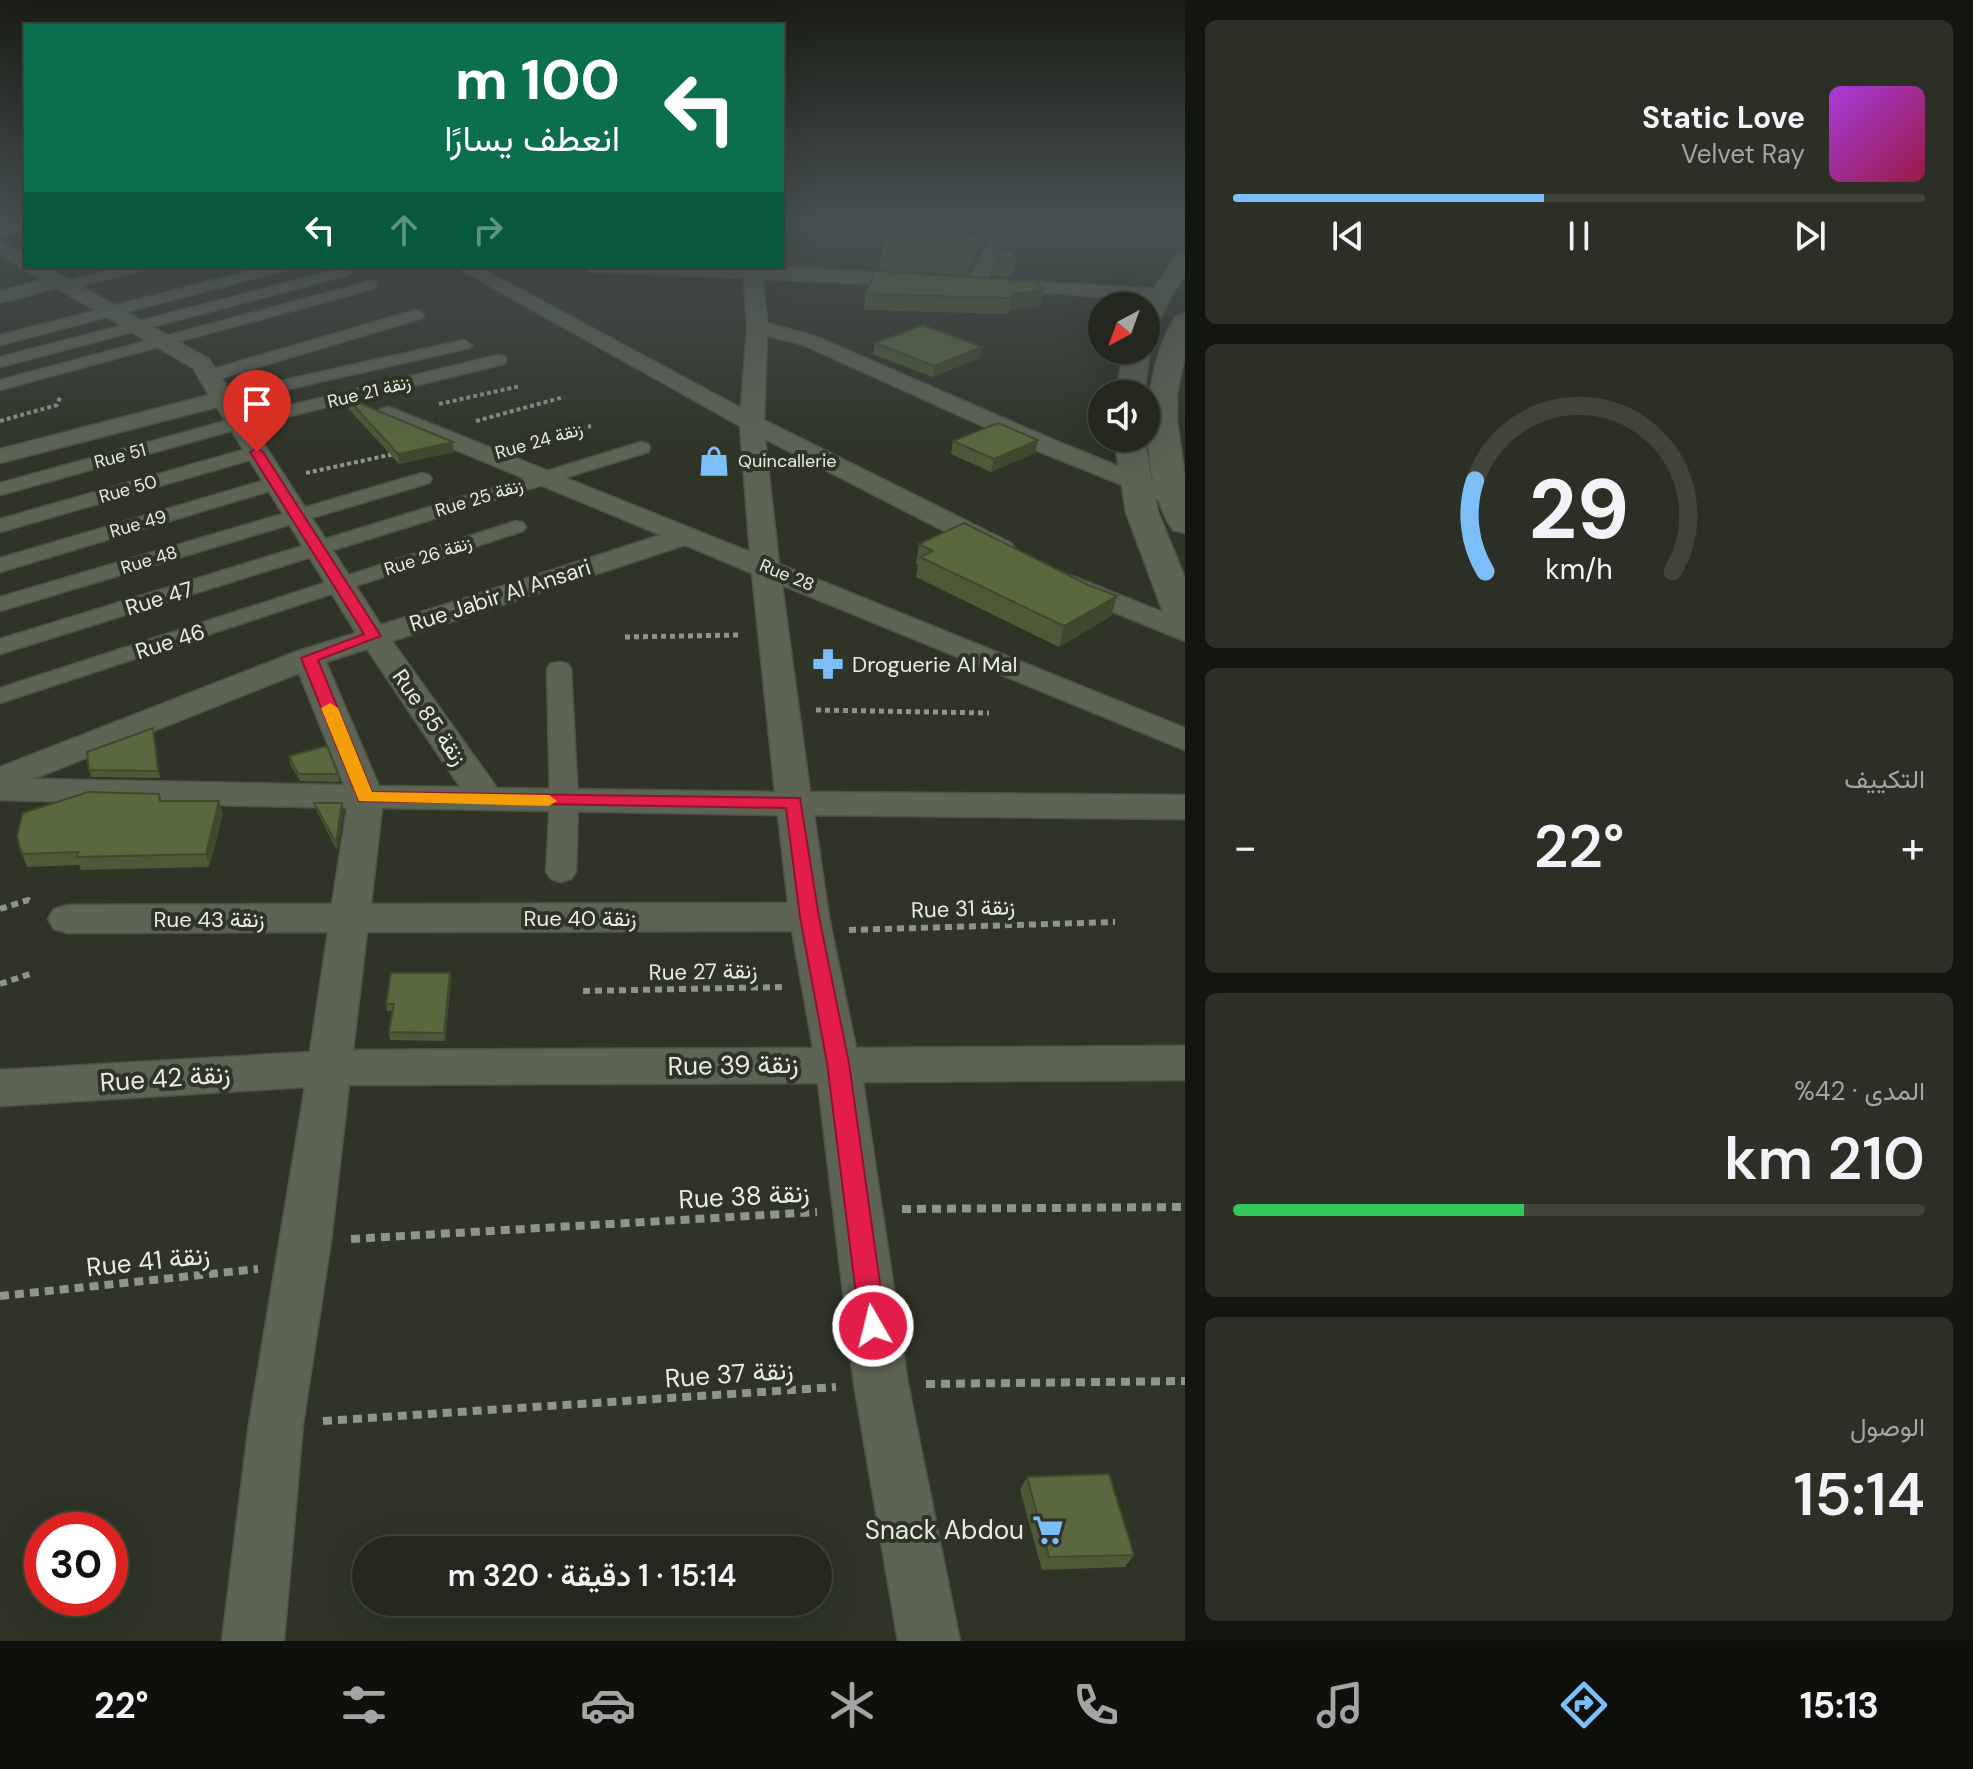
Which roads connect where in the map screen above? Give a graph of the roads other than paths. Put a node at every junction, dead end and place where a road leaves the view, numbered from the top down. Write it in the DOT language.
graph roads {
  1 [pos="113,301"];
  2 [pos="111,302"];
  3 [pos="230,302"];
  4 [pos="309,302"];
  5 [pos="528,302"];
  6 [pos="755,302"];
  7 [pos="416,315"];
  8 [pos="1185,321"];
  9 [pos="136,326"];
  10 [pos="757,327"];
  11 [pos="0,340"];
  12 [pos="162,341"];
  13 [pos="464,345"];
  14 [pos="498,360"];
  15 [pos="0,362"];
  16 [pos="209,376"];
  17 [pos="0,385"];
  18 [pos="222,399"];
  19 [pos="389,414"];
  20 [pos="239,423"];
  21 [pos="752,423"];
  22 [pos="641,448"];
  23 [pos="257,452"];
  24 [pos="1131,452"];
  25 [pos="0,456"];
  26 [pos="422,479"];
  27 [pos="542,479"];
  28 [pos="276,483"];
  29 [pos="1137,483"];
  30 [pos="0,489"];
  31 [pos="1180,510"];
  32 [pos="297,516"];
  33 [pos="0,526"];
  34 [pos="516,527"];
  35 [pos="688,535"];
  36 [pos="318,548"];
  37 [pos="1024,561"];
  38 [pos="0,565"];
  39 [pos="765,566"];
  40 [pos="1052,575"];
  41 [pos="340,585"];
  42 [pos="0,604"];
  43 [pos="1185,623"];
  44 [pos="1185,632"];
  45 [pos="373,636"];
  46 [pos="0,647"];
  47 [pos="309,658"];
  48 [pos="559,669"];
  49 [pos="0,696"];
  50 [pos="1185,740"];
  51 [pos="0,779"];
  52 [pos="0,789"];
  53 [pos="366,797"];
  54 [pos="486,799"];
  55 [pos="564,801"];
  56 [pos="794,802"];
  57 [pos="1185,807"];
  58 [pos="561,872"];
  59 [pos="68,919"];
  60 [pos="350,919"];
  61 [pos="811,924"];
  62 [pos="838,1063"];
  63 [pos="1185,1063"];
  64 [pos="330,1068"];
  65 [pos="0,1088"];
  66 [pos="253,1641"];
  67 [pos="929,1641"];
  1 -- 9 [label="street"];
  2 -- 11 [label="street"];
  3 -- 9 [label="street"];
  4 -- 12 [label="street"];
  5 -- 21 [label="street"];
  6 -- 10 [label="street"];
  7 -- 16 [label="street"];
  8 -- 31 [label="main road"];
  9 -- 12 [label="street"];
  9 -- 15 [label="street"];
  10 -- 21 [label="street"];
  10 -- 29 [label="street"];
  12 -- 16 [label="street"];
  12 -- 17 [label="street"];
  13 -- 18 [label="street"];
  14 -- 20 [label="street, Rue 21 زنقة"];
  16 -- 18 [label="street, Rue 85 زنقة"];
  18 -- 20 [label="street, Rue 85 زنقة"];
  18 -- 25 [label="street"];
  19 -- 27 [label="street, Rue 28"];
  20 -- 23 [label="street, Rue 85 زنقة"];
  20 -- 30 [label="street, Rue 51"];
  21 -- 37 [label="street"];
  21 -- 39 [label="street"];
  22 -- 27 [label="street, Rue 25 زنقة"];
  23 -- 28 [label="street, Rue 85 زنقة"];
  23 -- 33 [label="street, Rue 50"];
  24 -- 29 [label="main road"];
  26 -- 32 [label="street"];
  27 -- 35 [label="street, Rue 28"];
  27 -- 36 [label="street, Rue 25 زنقة"];
  28 -- 32 [label="street, Rue 85 زنقة"];
  28 -- 38 [label="street, Rue 49"];
  29 -- 31 [label="street"];
  29 -- 43 [label="main road"];
  32 -- 36 [label="street, Rue 85 زنقة"];
  32 -- 42 [label="street, Rue 48"];
  34 -- 41 [label="street, Rue 26 زنقة"];
  35 -- 39 [label="street, Rue 28"];
  35 -- 45 [label="street, Rue Jabir Al Ansari"];
  36 -- 41 [label="street, Rue 85 زنقة"];
  36 -- 46 [label="street, Rue 47"];
  39 -- 50 [label="street, Rue 28"];
  39 -- 56 [label="street"];
  40 -- 44 [label="street"];
  41 -- 45 [label="street, Rue 85 زنقة"];
  41 -- 49 [label="street, Rue 46"];
  45 -- 47 [label="street, Rue Jabir Al Ansari"];
  45 -- 54 [label="street, Rue 85 زنقة"];
  47 -- 51 [label="street, Rue Jabir Al Ansari"];
  47 -- 53 [label="street"];
  48 -- 55 [label="street"];
  52 -- 53 [label="street"];
  53 -- 54 [label="street"];
  53 -- 60 [label="street"];
  54 -- 55 [label="street"];
  55 -- 56 [label="street"];
  55 -- 58 [label="street"];
  56 -- 57 [label="street"];
  56 -- 61 [label="street"];
  59 -- 60 [label="street, Rue 43 زنقة"];
  60 -- 61 [label="street, Rue 40 زنقة"];
  60 -- 64 [label="street"];
  61 -- 62 [label="street"];
  62 -- 63 [label="street, Rue 39 زنقة"];
  62 -- 64 [label="street, Rue 39 زنقة"];
  62 -- 67 [label="street"];
  64 -- 65 [label="street, Rue 42 زنقة"];
  64 -- 66 [label="street"];
}
